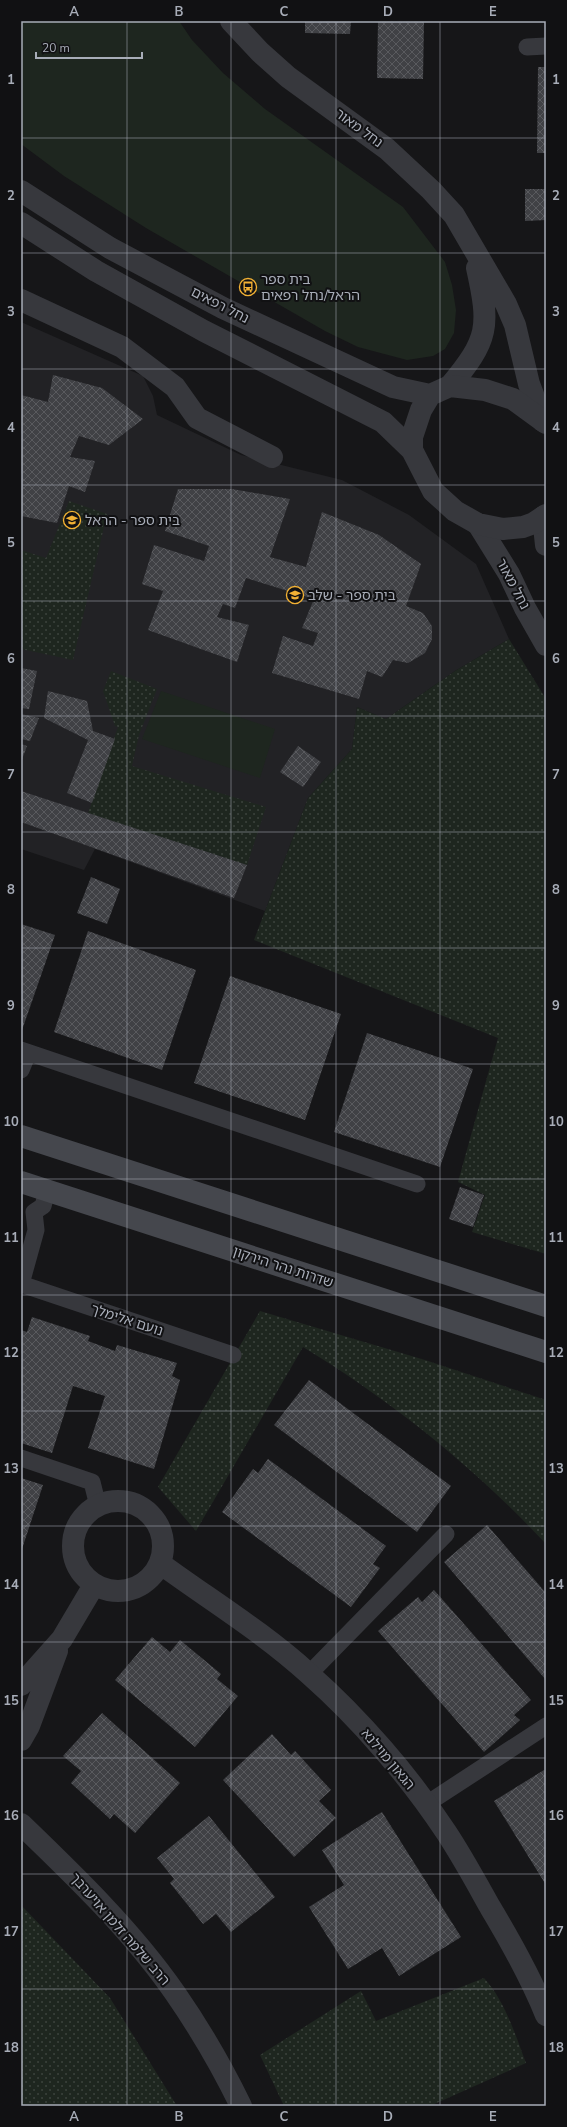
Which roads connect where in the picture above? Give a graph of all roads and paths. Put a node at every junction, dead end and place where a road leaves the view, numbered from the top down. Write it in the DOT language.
graph roads {
  1 [pos="231,21"];
  2 [pos="546,46"];
  3 [pos="527,47"];
  4 [pos="21,191"];
  5 [pos="21,223"];
  6 [pos="473,248"];
  7 [pos="21,300"];
  8 [pos="450,386"];
  9 [pos="430,395"];
  10 [pos="545,422"];
  11 [pos="412,450"];
  12 [pos="272,457"];
  13 [pos="545,516"];
  14 [pos="478,524"];
  15 [pos="546,546"];
  16 [pos="546,645"];
  17 [pos="24,1051"];
  18 [pos="21,1070"];
  19 [pos="21,1136"];
  20 [pos="21,1182"];
  21 [pos="417,1184"];
  22 [pos="47,1191"];
  23 [pos="21,1284"];
  24 [pos="546,1306"];
  25 [pos="546,1352"];
  26 [pos="233,1355"];
  27 [pos="21,1458"];
  28 [pos="98,1506"];
  29 [pos="446,1534"];
  30 [pos="161,1564"];
  31 [pos="94,1585"];
  32 [pos="62,1639"];
  33 [pos="309,1674"];
  34 [pos="21,1685"];
  35 [pos="546,1726"];
  36 [pos="21,1740"];
  37 [pos="425,1805"];
  38 [pos="21,1824"];
  39 [pos="546,2015"];
  40 [pos="241,2106"];
  1 -- 6 [label="street, נחל מאור"];
  2 -- 3 [label="lane"];
  4 -- 9 [label="street, נחל רפאים"];
  5 -- 11 [label="street"];
  6 -- 8 [label="street, נחל מאור"];
  6 -- 10 [label="street, נחל מאור"];
  7 -- 12 [label="street"];
  8 -- 9 [label="street"];
  8 -- 10 [label="street"];
  9 -- 11 [label="street"];
  11 -- 14 [label="street"];
  13 -- 14 [label="street"];
  13 -- 15 [label="street"];
  14 -- 16 [label="street, נחל מאור"];
  17 -- 18 [label="lane"];
  17 -- 21 [label="lane"];
  19 -- 24 [label="main road"];
  20 -- 22 [label="main road, שדרות נהר הירקון"];
  22 -- 23 [label="lane"];
  22 -- 25 [label="main road, שדרות נהר הירקון"];
  23 -- 26 [label="lane, נועם אלימלך"];
  27 -- 28 [label="lane"];
  28 -- 30 [label="street"];
  28 -- 31 [label="street"];
  29 -- 33 [label="lane"];
  30 -- 31 [label="street"];
  30 -- 33 [label="street, הגאון מוילנא"];
  31 -- 32 [label="street"];
  32 -- 34 [label="street"];
  32 -- 36 [label="street"];
  33 -- 37 [label="street, הגאון מוילנא"];
  35 -- 37 [label="lane"];
  37 -- 39 [label="street, הגאון מוילנא"];
  38 -- 40 [label="street, הרב שלמה זלמן אויערבך"];
}
